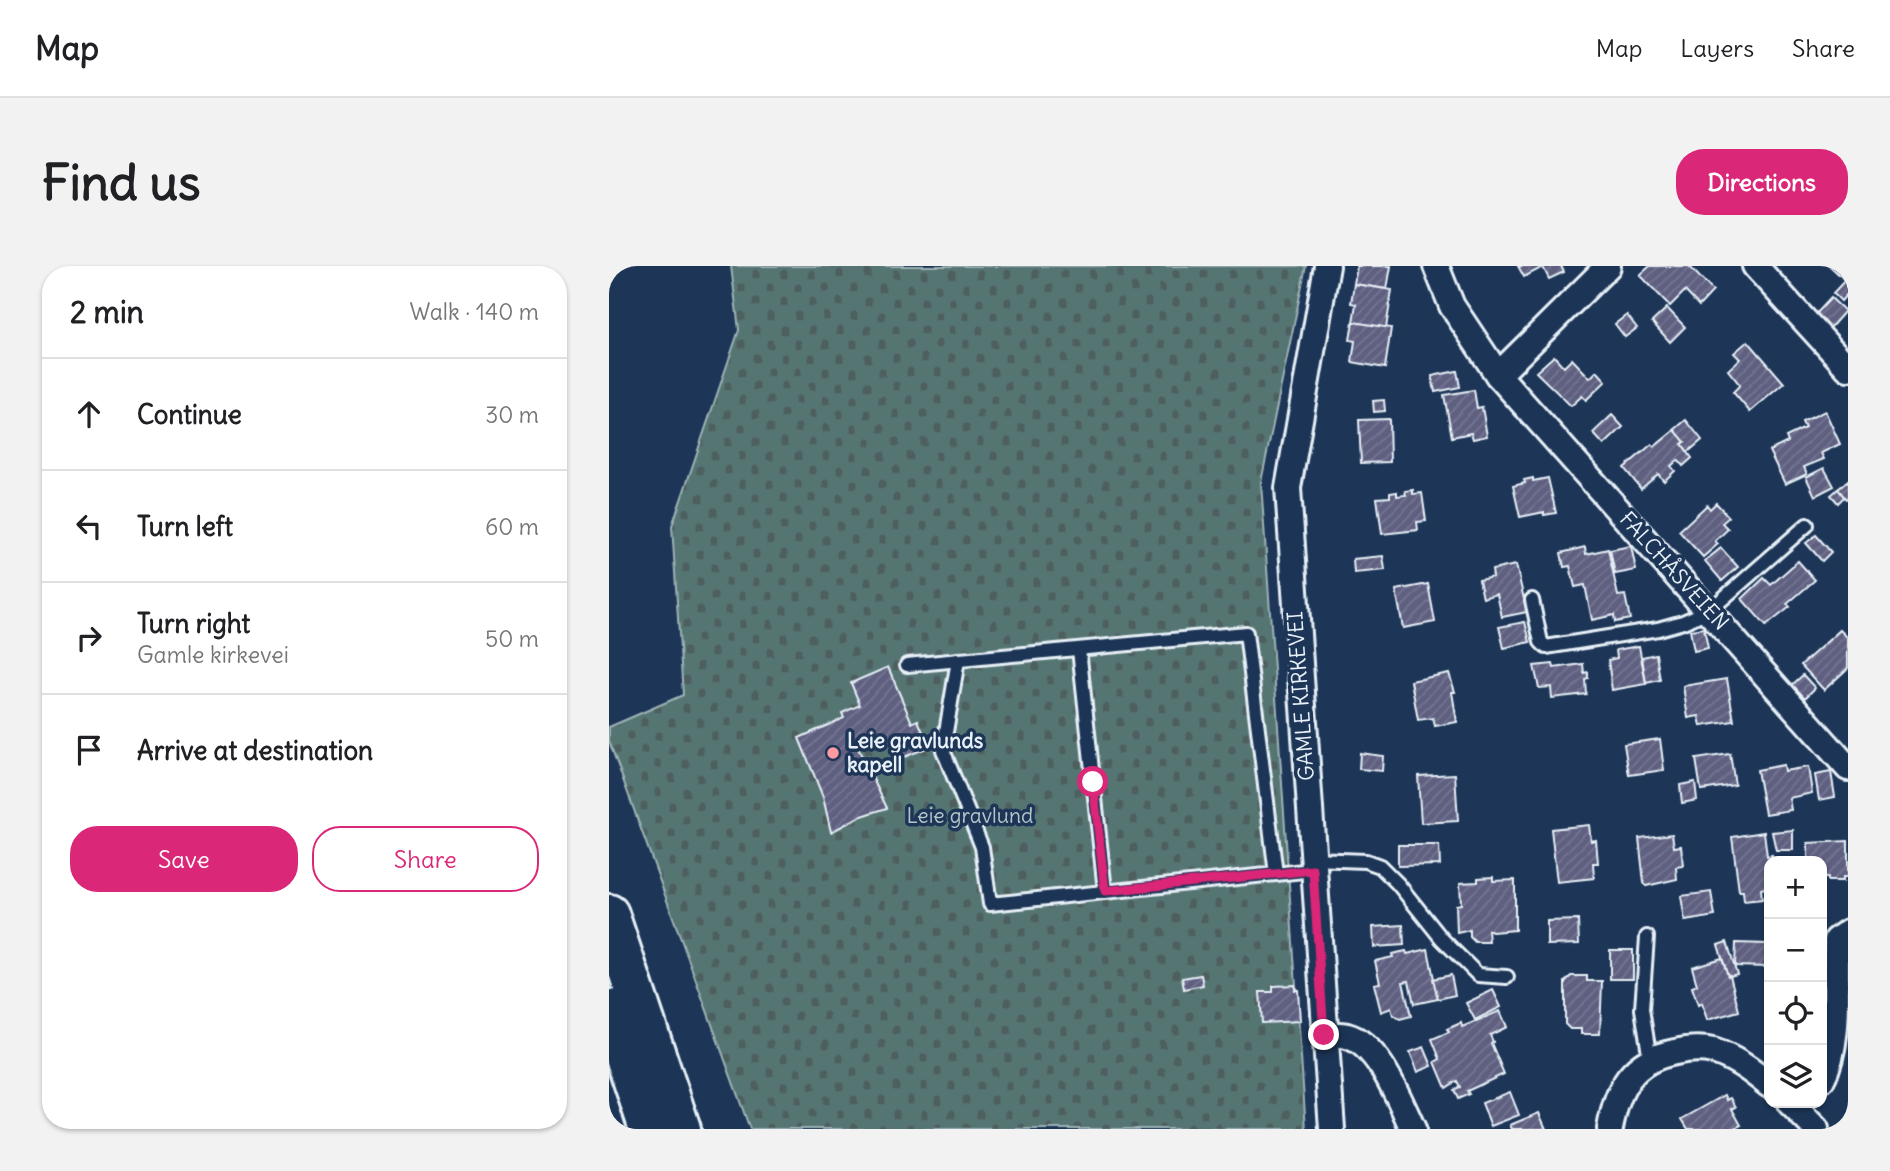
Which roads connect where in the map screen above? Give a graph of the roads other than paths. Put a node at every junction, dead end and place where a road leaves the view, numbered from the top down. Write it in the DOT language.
graph roads {
  1 [pos="1327,266"];
  2 [pos="1436,266"];
  3 [pos="1608,266"];
  4 [pos="1755,266"];
  5 [pos="1848,368"];
  6 [pos="1498,375"];
  7 [pos="1807,525"];
  8 [pos="1532,600"];
  9 [pos="1710,610"];
  10 [pos="1079,649"];
  11 [pos="958,660"];
  12 [pos="907,665"];
  13 [pos="1848,768"];
  14 [pos="1312,864"];
  15 [pos="1276,874"];
  16 [pos="1105,891"];
  17 [pos="609,915"];
  18 [pos="1835,936"];
  19 [pos="1647,937"];
  20 [pos="1507,977"];
  21 [pos="609,1009"];
  22 [pos="1324,1035"];
  23 [pos="1650,1060"];
  24 [pos="1827,1066"];
  25 [pos="1764,1082"];
  26 [pos="649,1129"];
  27 [pos="681,1129"];
  28 [pos="1332,1129"];
  29 [pos="1413,1129"];
  30 [pos="1610,1129"];
  1 -- 14 [label="street, GAMLE KIRKEVEI"];
  2 -- 6 [label="street, FALCHÅSVEIEN"];
  3 -- 6 [label="street"];
  4 -- 5 [label="street"];
  6 -- 9 [label="street, FALCHÅSVEIEN"];
  7 -- 9 [label="lane"];
  8 -- 9 [label="lane"];
  9 -- 13 [label="street, FALCHÅSVEIEN"];
  10 -- 11 [label="lane"];
  10 -- 15 [label="lane"];
  10 -- 16 [label="lane"];
  11 -- 12 [label="lane"];
  11 -- 16 [label="lane"];
  14 -- 15 [label="lane"];
  14 -- 20 [label="lane"];
  14 -- 22 [label="street, GAMLE KIRKEVEI"];
  15 -- 16 [label="lane"];
  17 -- 27 [label="main road"];
  18 -- 24 [label="street"];
  19 -- 23 [label="lane"];
  21 -- 26 [label="main road"];
  22 -- 28 [label="street, GAMLE KIRKEVEI"];
  22 -- 29 [label="street"];
  23 -- 25 [label="street"];
  23 -- 30 [label="street"];
}
